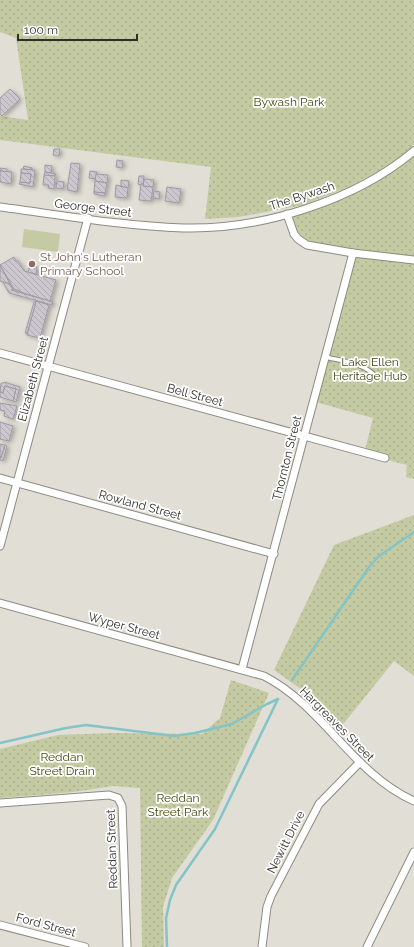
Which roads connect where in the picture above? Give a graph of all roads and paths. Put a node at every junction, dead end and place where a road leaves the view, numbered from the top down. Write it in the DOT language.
graph roads {
  1 [pos="414,151"];
  2 [pos="0,207"];
  3 [pos="287,214"];
  4 [pos="88,218"];
  5 [pos="184,228"];
  6 [pos="353,253"];
  7 [pos="414,260"];
  8 [pos="0,353"];
  9 [pos="325,357"];
  10 [pos="48,367"];
  11 [pos="377,378"];
  12 [pos="303,436"];
  13 [pos="385,458"];
  14 [pos="0,478"];
  15 [pos="17,483"];
  16 [pos="0,546"];
  17 [pos="274,554"];
  18 [pos="0,603"];
  19 [pos="242,670"];
  20 [pos="360,762"];
  21 [pos="414,801"];
  22 [pos="0,802"];
  23 [pos="414,852"];
  24 [pos="0,925"];
  25 [pos="86,947"];
  26 [pos="127,947"];
  27 [pos="262,947"];
  28 [pos="366,947"];
  1 -- 3 [label="street, The Bywash"];
  2 -- 4 [label="street, George Street"];
  3 -- 5 [label="street, The Bywash"];
  3 -- 6 [label="street"];
  4 -- 5 [label="street, George Street"];
  4 -- 10 [label="street, Elizabeth Street"];
  6 -- 7 [label="street"];
  6 -- 9 [label="street, Thornton Street"];
  8 -- 10 [label="street, Bell Street"];
  9 -- 11 [label="lane"];
  9 -- 12 [label="street, Thornton Street"];
  10 -- 12 [label="street, Bell Street"];
  10 -- 15 [label="street, Elizabeth Street"];
  12 -- 13 [label="street, Bell Street"];
  12 -- 17 [label="street, Thornton Street"];
  14 -- 15 [label="street, Rowland Street"];
  15 -- 16 [label="street, Elizabeth Street"];
  15 -- 17 [label="street, Rowland Street"];
  17 -- 19 [label="street, Thornton Street"];
  18 -- 19 [label="street, Wyper Street"];
  19 -- 20 [label="street, Hargreaves Street"];
  20 -- 21 [label="street, Hargreaves Street"];
  20 -- 27 [label="street, Newitt Drive"];
  22 -- 26 [label="street, Reddan Street"];
  23 -- 28 [label="street"];
  24 -- 25 [label="street, Ford Street"];
}
